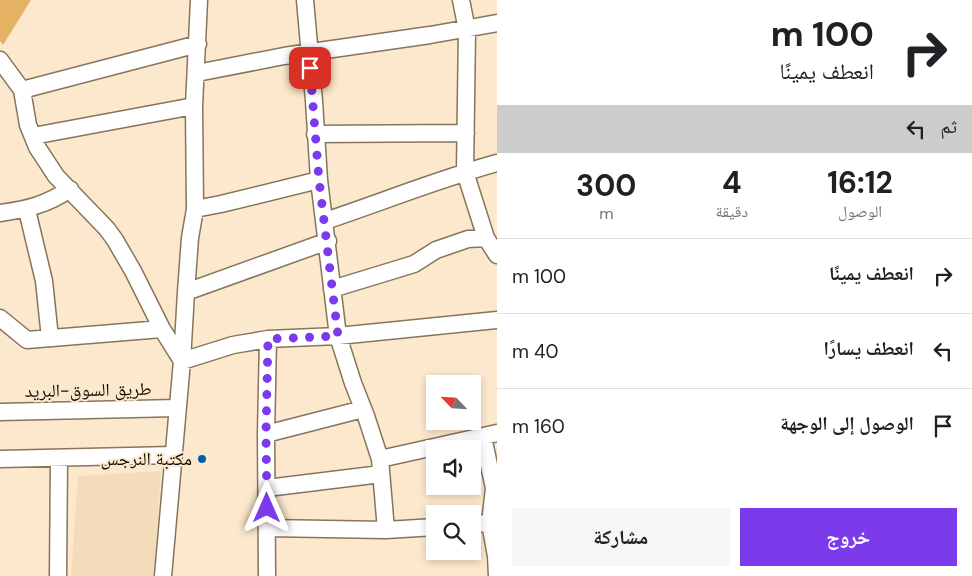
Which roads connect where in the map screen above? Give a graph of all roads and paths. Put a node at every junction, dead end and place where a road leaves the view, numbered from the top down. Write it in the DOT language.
graph roads {
  1 [pos="199,0"];
  2 [pos="305,0"];
  3 [pos="461,0"];
  4 [pos="497,24"];
  5 [pos="466,30"];
  6 [pos="198,44"];
  7 [pos="309,52"];
  8 [pos="0,60"];
  9 [pos="197,73"];
  10 [pos="22,90"];
  11 [pos="194,106"];
  12 [pos="466,133"];
  13 [pos="315,134"];
  14 [pos="33,136"];
  15 [pos="497,163"];
  16 [pos="465,172"];
  17 [pos="319,180"];
  18 [pos="70,189"];
  19 [pos="195,209"];
  20 [pos="27,210"];
  21 [pos="0,213"];
  22 [pos="325,220"];
  23 [pos="486,238"];
  24 [pos="328,241"];
  25 [pos="497,255"];
  26 [pos="332,290"];
  27 [pos="186,292"];
  28 [pos="0,318"];
  29 [pos="497,320"];
  30 [pos="162,329"];
  31 [pos="338,336"];
  32 [pos="50,338"];
  33 [pos="268,339"];
  34 [pos="182,360"];
  35 [pos="177,408"];
  36 [pos="363,409"];
  37 [pos="0,412"];
  38 [pos="266,434"];
  39 [pos="490,435"];
  40 [pos="173,455"];
  41 [pos="59,458"];
  42 [pos="0,460"];
  43 [pos="381,467"];
  44 [pos="495,487"];
  45 [pos="266,488"];
  46 [pos="490,523"];
  47 [pos="481,524"];
  48 [pos="267,528"];
  49 [pos="426,528"];
  50 [pos="386,530"];
  51 [pos="497,556"];
  52 [pos="58,576"];
  53 [pos="163,576"];
  54 [pos="267,576"];
  55 [pos="497,576"];
  1 -- 6 [label="street"];
  2 -- 7 [label="street"];
  3 -- 5 [label="street"];
  4 -- 5 [label="street"];
  5 -- 7 [label="street"];
  5 -- 12 [label="street"];
  6 -- 9 [label="street"];
  6 -- 10 [label="street"];
  7 -- 9 [label="street"];
  7 -- 13 [label="street"];
  8 -- 10 [label="street"];
  9 -- 11 [label="street"];
  10 -- 14 [label="street"];
  11 -- 14 [label="street"];
  11 -- 19 [label="street"];
  12 -- 13 [label="street"];
  12 -- 16 [label="street"];
  13 -- 17 [label="street"];
  14 -- 18 [label="street"];
  15 -- 16 [label="street"];
  16 -- 22 [label="street"];
  16 -- 23 [label="street"];
  17 -- 19 [label="street"];
  17 -- 22 [label="street"];
  18 -- 20 [label="street"];
  18 -- 30 [label="street"];
  19 -- 27 [label="street"];
  20 -- 21 [label="street"];
  20 -- 32 [label="street"];
  22 -- 24 [label="street"];
  23 -- 25 [label="street"];
  23 -- 26 [label="street"];
  24 -- 26 [label="street"];
  24 -- 27 [label="street"];
  26 -- 31 [label="street"];
  27 -- 34 [label="street"];
  28 -- 32 [label="street"];
  29 -- 31 [label="street"];
  30 -- 32 [label="street"];
  30 -- 34 [label="street"];
  31 -- 33 [label="street"];
  31 -- 36 [label="street"];
  33 -- 34 [label="street"];
  33 -- 38 [label="street"];
  34 -- 35 [label="street"];
  35 -- 37 [label="street, طريق السوق-البريد"];
  35 -- 40 [label="street"];
  36 -- 38 [label="street"];
  36 -- 43 [label="street"];
  38 -- 45 [label="street"];
  39 -- 43 [label="street"];
  39 -- 44 [label="street"];
  40 -- 41 [label="street"];
  40 -- 53 [label="street"];
  41 -- 42 [label="street"];
  41 -- 52 [label="street"];
  43 -- 45 [label="street"];
  43 -- 50 [label="street"];
  44 -- 46 [label="street"];
  45 -- 48 [label="street"];
  46 -- 47 [label="street"];
  46 -- 51 [label="street"];
  48 -- 50 [label="street"];
  48 -- 54 [label="street"];
  49 -- 50 [label="street"];
  51 -- 55 [label="street"];
}
